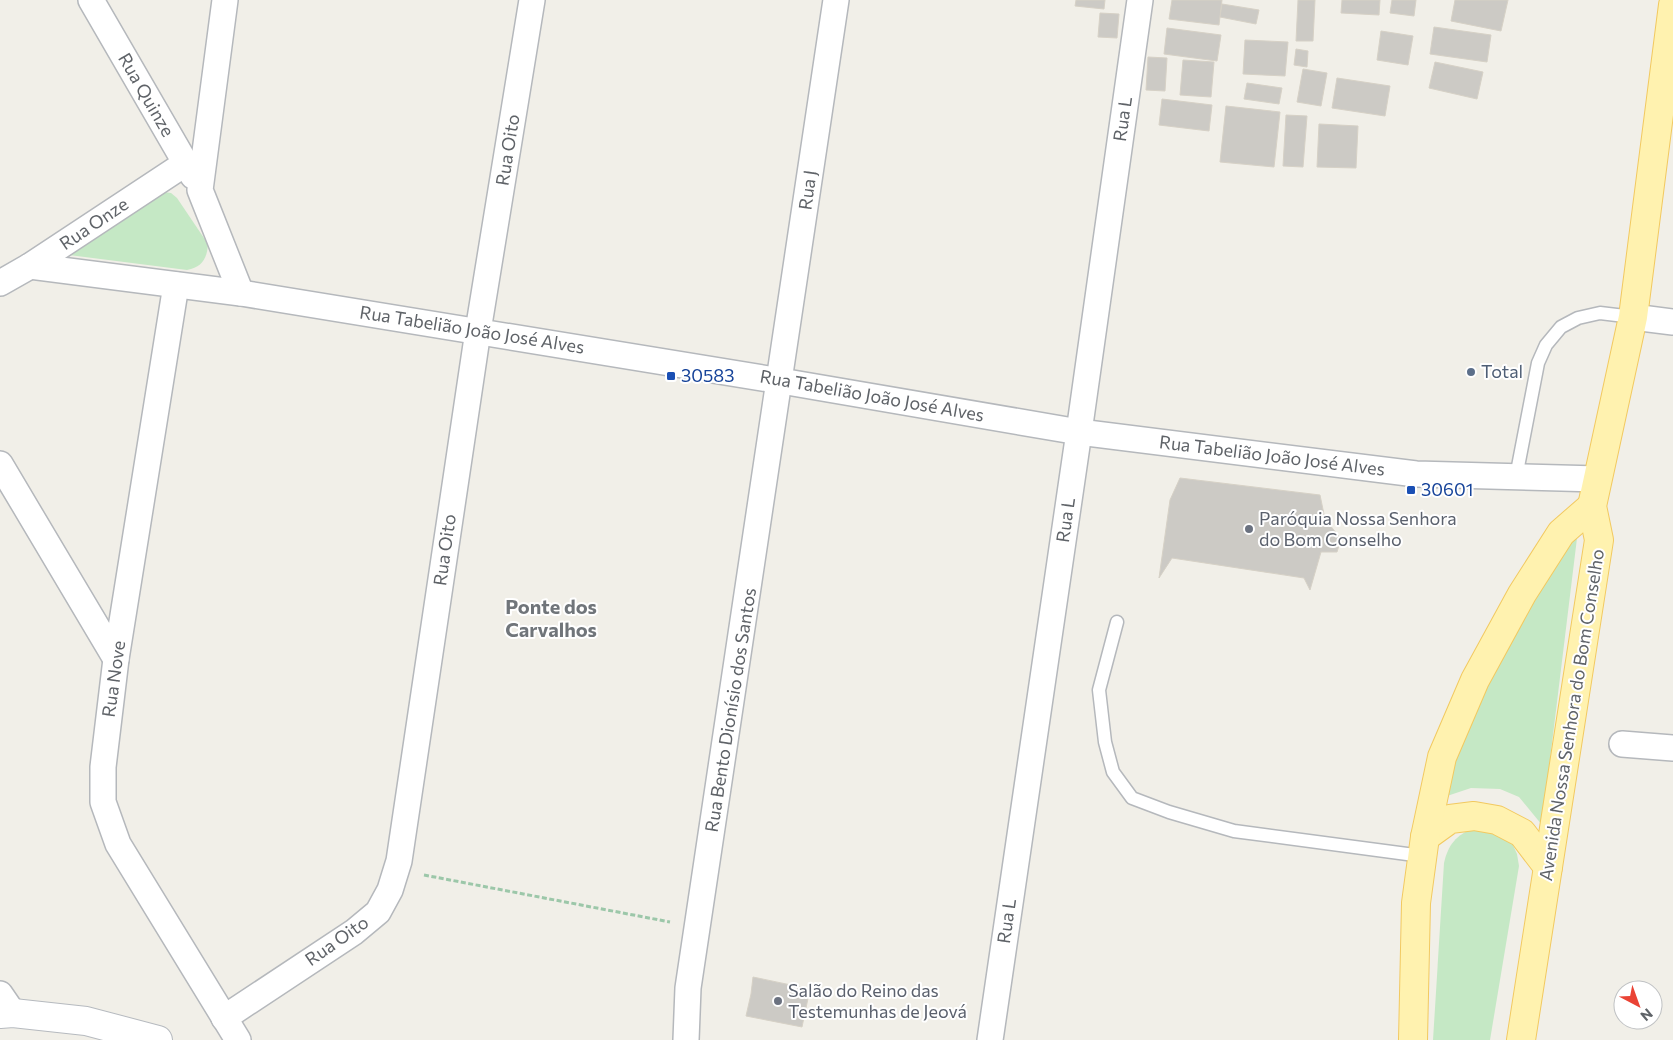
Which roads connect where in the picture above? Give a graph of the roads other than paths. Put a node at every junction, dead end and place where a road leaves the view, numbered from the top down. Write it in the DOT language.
graph roads {
  1 [pos="91,0"];
  2 [pos="225,0"];
  3 [pos="532,0"];
  4 [pos="836,0"];
  5 [pos="1140,0"];
  6 [pos="1673,5"];
  7 [pos="186,163"];
  8 [pos="200,190"];
  9 [pos="30,266"];
  10 [pos="0,283"];
  11 [pos="176,285"];
  12 [pos="241,293"];
  13 [pos="1633,317"];
  14 [pos="1673,322"];
  15 [pos="478,331"];
  16 [pos="780,380"];
  17 [pos="1079,432"];
  18 [pos="0,464"];
  19 [pos="1516,477"];
  20 [pos="1598,479"];
  21 [pos="1592,506"];
  22 [pos="1117,622"];
  23 [pos="116,658"];
  24 [pos="1622,744"];
  25 [pos="1673,748"];
  26 [pos="1423,846"];
  27 [pos="1548,867"];
  28 [pos="4,1007"];
  29 [pos="224,1018"];
  30 [pos="158,1040"];
  31 [pos="238,1040"];
  32 [pos="686,1040"];
  33 [pos="990,1040"];
  34 [pos="1413,1040"];
  35 [pos="1521,1040"];
  1 -- 7 [label="street, Rua Quinze"];
  2 -- 8 [label="street"];
  3 -- 15 [label="street, Rua Oito"];
  4 -- 16 [label="street, Rua J"];
  5 -- 17 [label="street, Rua L"];
  6 -- 13 [label="main road, Avenida Nossa Senhora do Bom Conselho"];
  7 -- 8 [label="street, Rua Quinze"];
  7 -- 9 [label="street, Rua Onze"];
  8 -- 12 [label="street, Rua Quinze"];
  9 -- 10 [label="street, Rua Onze"];
  9 -- 11 [label="street, Rua Tabelião João José Alves"];
  11 -- 12 [label="street, Rua Tabelião João José Alves"];
  11 -- 23 [label="street, Rua Nove"];
  12 -- 15 [label="street, Rua Tabelião João José Alves"];
  13 -- 14 [label="street"];
  13 -- 19 [label="lane"];
  13 -- 20 [label="main road, Avenida Nossa Senhora do Bom Conselho"];
  15 -- 16 [label="street, Rua Tabelião João José Alves"];
  15 -- 29 [label="street, Rua Oito"];
  16 -- 17 [label="street, Rua Tabelião João José Alves"];
  16 -- 32 [label="street, Rua Bento Dionísio dos Santos"];
  17 -- 19 [label="street, Rua Tabelião João José Alves"];
  17 -- 33 [label="street, Rua L"];
  18 -- 23 [label="street"];
  19 -- 20 [label="street, Rua Tabelião João José Alves"];
  20 -- 21 [label="main road, Avenida Nossa Senhora do Bom Conselho"];
  21 -- 26 [label="main road"];
  21 -- 27 [label="main road, Avenida Nossa Senhora do Bom Conselho"];
  22 -- 26 [label="lane"];
  23 -- 29 [label="street, Rua Nove"];
  24 -- 25 [label="street"];
  26 -- 27 [label="main road"];
  26 -- 34 [label="main road"];
  27 -- 35 [label="main road, Avenida Nossa Senhora do Bom Conselho"];
  28 -- 30 [label="street"];
  29 -- 31 [label="street, Rua Nove"];
}
